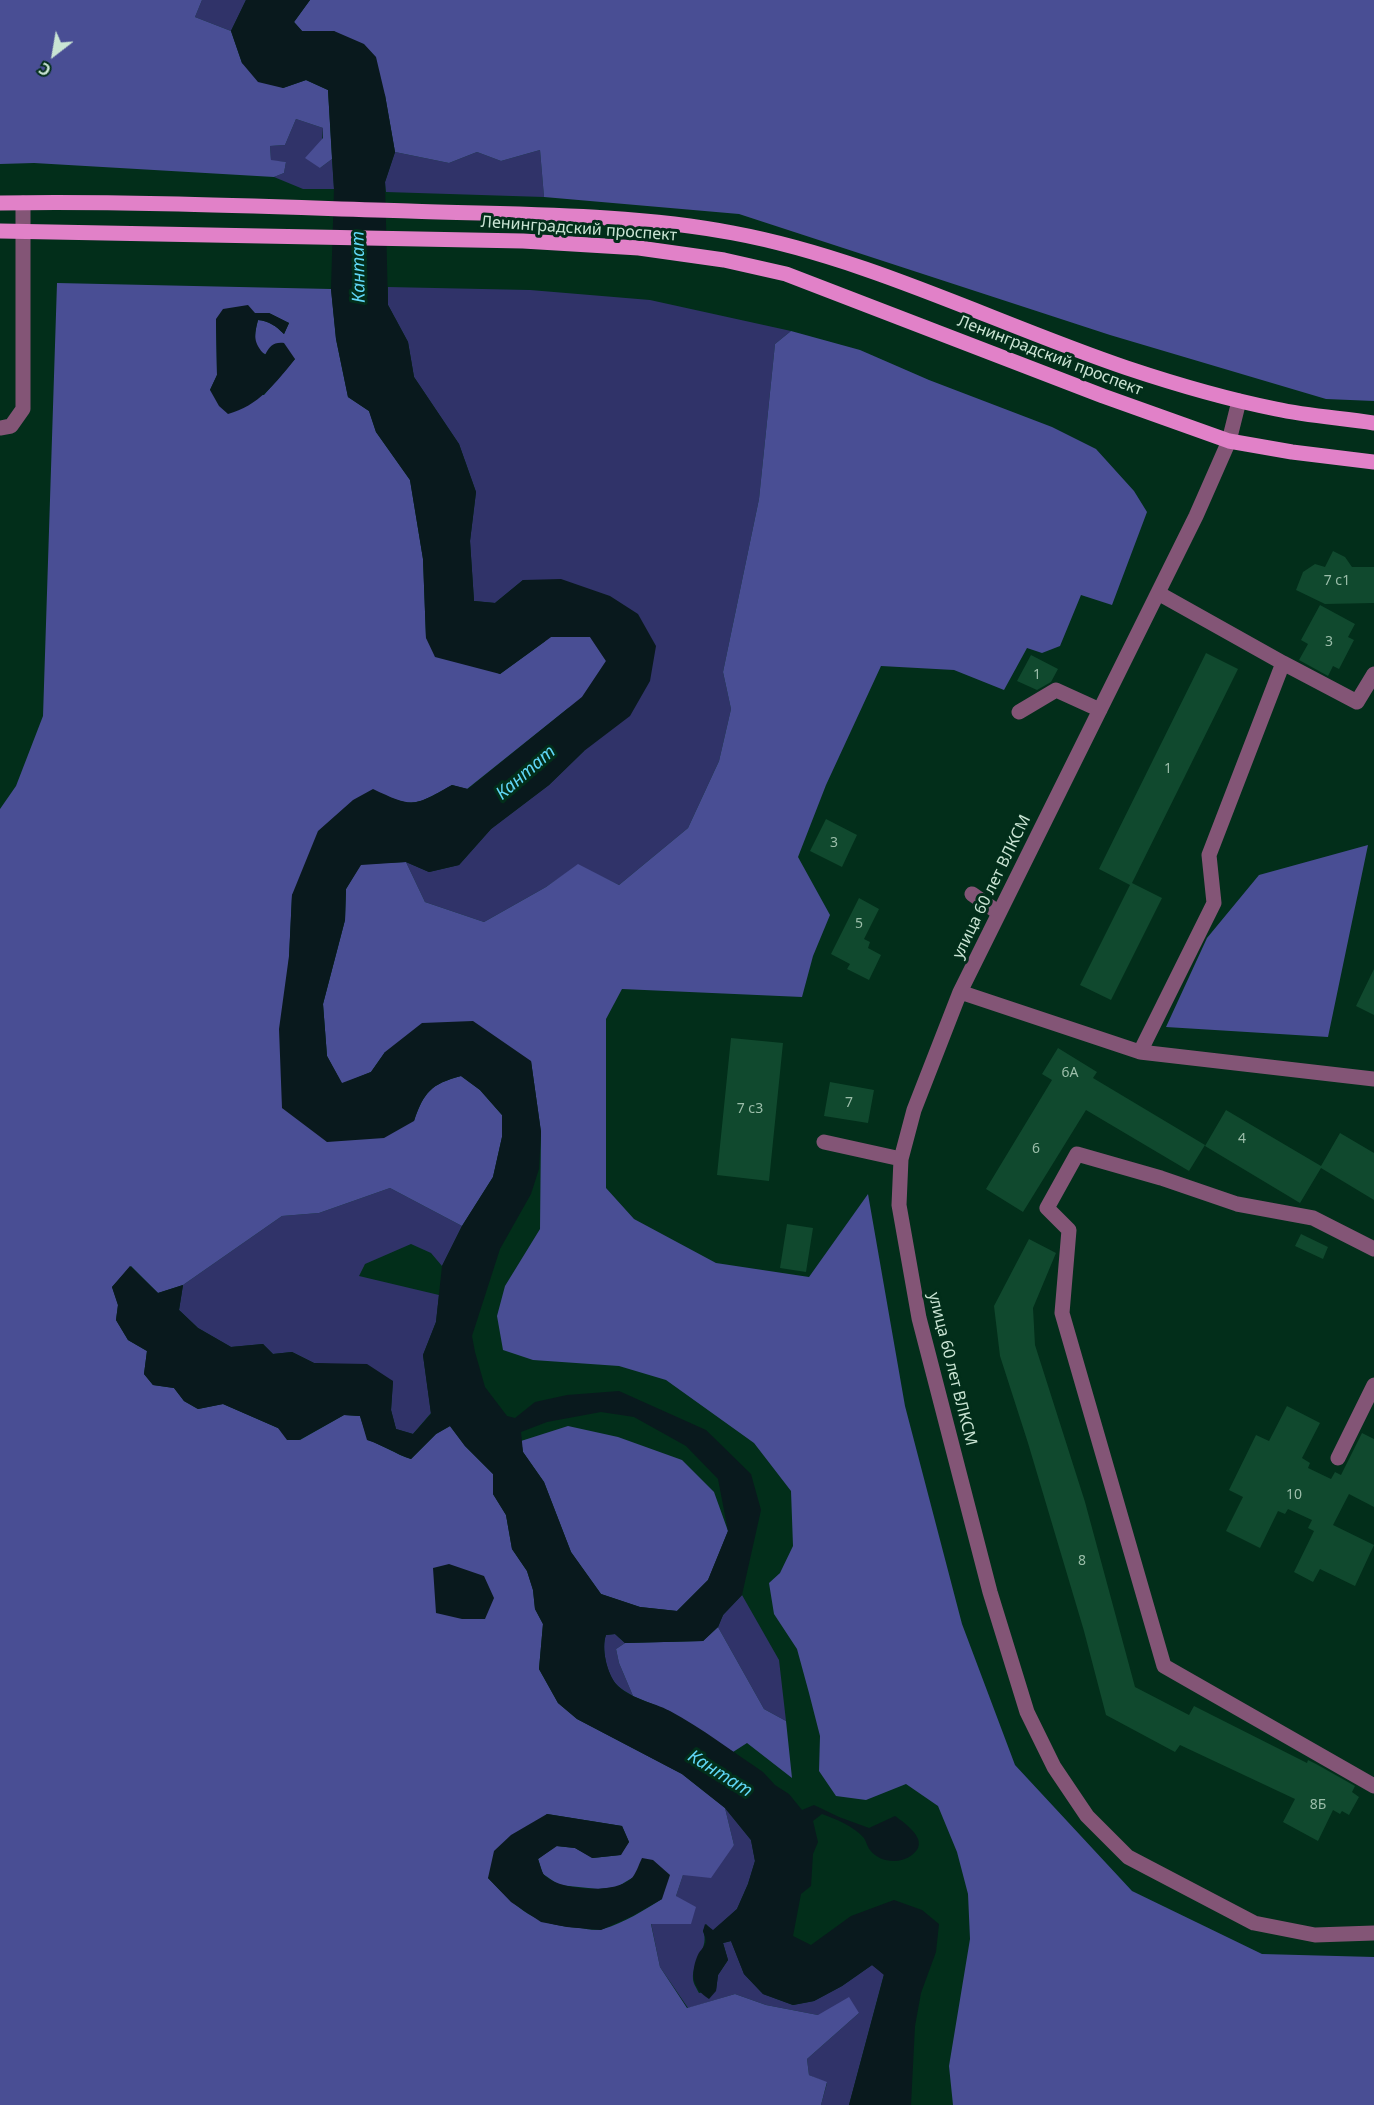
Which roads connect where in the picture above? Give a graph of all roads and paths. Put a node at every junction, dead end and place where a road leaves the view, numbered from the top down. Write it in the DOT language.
graph roads {
  1 [pos="0,203"];
  2 [pos="22,203"];
  3 [pos="0,231"];
  4 [pos="22,231"];
  5 [pos="1239,401"];
  6 [pos="1374,423"];
  7 [pos="0,428"];
  8 [pos="1229,441"];
  9 [pos="1374,462"];
  10 [pos="1158,593"];
  11 [pos="1283,663"];
  12 [pos="1374,674"];
  13 [pos="1100,710"];
  14 [pos="1019,712"];
  15 [pos="972,894"];
  16 [pos="999,913"];
  17 [pos="960,992"];
  18 [pos="1140,1052"];
  19 [pos="1374,1079"];
  20 [pos="824,1142"];
  21 [pos="901,1160"];
  22 [pos="1374,1249"];
  23 [pos="1374,1386"];
  24 [pos="1338,1458"];
  25 [pos="1374,1786"];
  26 [pos="1374,1933"];
  1 -- 2 [label="main road, Ленинградский проспект"];
  2 -- 4 [label="street"];
  2 -- 5 [label="main road, Ленинградский проспект"];
  3 -- 4 [label="main road, Ленинградский проспект"];
  4 -- 7 [label="street"];
  4 -- 8 [label="main road, Ленинградский проспект"];
  5 -- 6 [label="main road, Ленинградский проспект"];
  5 -- 8 [label="street, улица 60 лет ВЛКСМ"];
  8 -- 9 [label="main road, Ленинградский проспект"];
  8 -- 10 [label="street, улица 60 лет ВЛКСМ"];
  10 -- 11 [label="street"];
  10 -- 13 [label="street, улица 60 лет ВЛКСМ"];
  11 -- 12 [label="street"];
  11 -- 18 [label="street"];
  13 -- 14 [label="street"];
  13 -- 16 [label="street, улица 60 лет ВЛКСМ"];
  15 -- 16 [label="street"];
  16 -- 17 [label="street, улица 60 лет ВЛКСМ"];
  17 -- 18 [label="street"];
  17 -- 21 [label="street, улица 60 лет ВЛКСМ"];
  18 -- 19 [label="street"];
  20 -- 21 [label="street"];
  21 -- 26 [label="street, улица 60 лет ВЛКСМ"];
  22 -- 25 [label="street"];
  23 -- 24 [label="street"];
}
